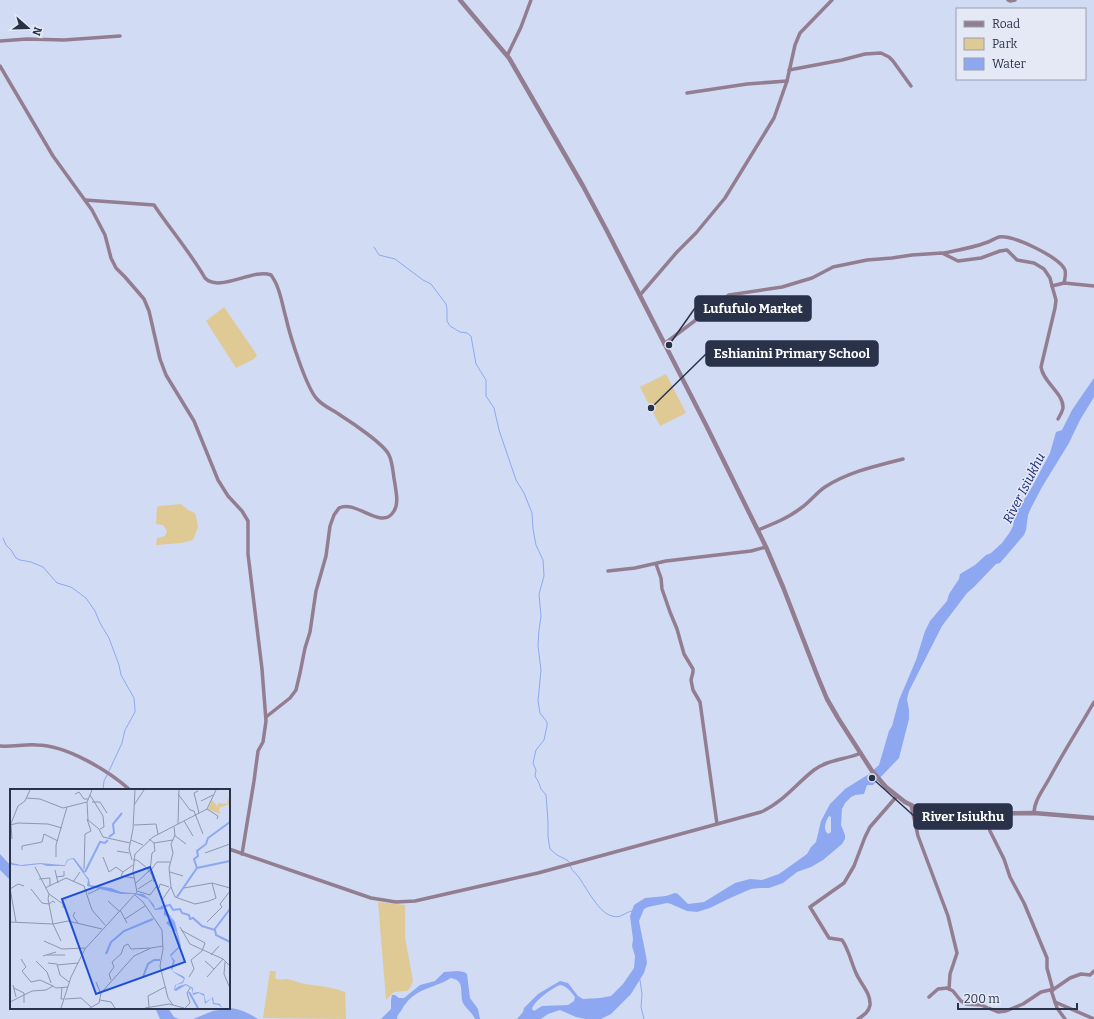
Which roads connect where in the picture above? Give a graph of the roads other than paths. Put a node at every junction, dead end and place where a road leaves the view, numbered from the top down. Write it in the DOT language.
graph roads {
  1 [pos="460,0"];
  2 [pos="531,0"];
  3 [pos="832,0"];
  4 [pos="1008,0"];
  5 [pos="1014,0"];
  6 [pos="120,36"];
  7 [pos="0,40"];
  8 [pos="507,56"];
  9 [pos="0,66"];
  10 [pos="789,70"];
  11 [pos="787,81"];
  12 [pos="911,86"];
  13 [pos="686,93"];
  14 [pos="85,200"];
  15 [pos="942,253"];
  16 [pos="1064,283"];
  17 [pos="1052,286"];
  18 [pos="1094,286"];
  19 [pos="640,295"];
  20 [pos="664,344"];
  21 [pos="1058,419"];
  22 [pos="903,459"];
  23 [pos="758,530"];
  24 [pos="766,547"];
  25 [pos="656,564"];
  26 [pos="608,571"];
  27 [pos="1094,702"];
  28 [pos="266,717"];
  29 [pos="0,746"];
  30 [pos="861,753"];
  31 [pos="129,789"];
  32 [pos="897,796"];
  33 [pos="911,805"];
  34 [pos="1034,813"];
  35 [pos="986,814"];
  36 [pos="1094,818"];
  37 [pos="717,824"];
  38 [pos="230,850"];
  39 [pos="242,854"];
  40 [pos="1094,971"];
  41 [pos="949,989"];
  42 [pos="1052,990"];
  43 [pos="929,997"];
  44 [pos="1055,1002"];
  45 [pos="858,1019"];
  46 [pos="1064,1019"];
  47 [pos="1094,1019"];
  1 -- 8 [label="street"];
  2 -- 8 [label="street"];
  3 -- 10 [label="street"];
  4 -- 5 [label="street"];
  6 -- 7 [label="street"];
  8 -- 19 [label="street"];
  9 -- 14 [label="street"];
  10 -- 11 [label="street"];
  10 -- 12 [label="street"];
  11 -- 13 [label="street"];
  11 -- 19 [label="street"];
  14 -- 28 [label="street"];
  14 -- 28 [label="street"];
  15 -- 16 [label="street"];
  15 -- 17 [label="street"];
  15 -- 20 [label="street"];
  16 -- 17 [label="street"];
  16 -- 18 [label="street"];
  17 -- 21 [label="street"];
  19 -- 20 [label="street"];
  20 -- 23 [label="street"];
  22 -- 23 [label="street"];
  23 -- 24 [label="street"];
  24 -- 25 [label="street"];
  24 -- 30 [label="street"];
  25 -- 26 [label="street"];
  25 -- 37 [label="street"];
  27 -- 34 [label="street"];
  28 -- 39 [label="street"];
  29 -- 31 [label="street"];
  30 -- 32 [label="street"];
  30 -- 37 [label="street"];
  32 -- 33 [label="street"];
  32 -- 45 [label="street"];
  33 -- 35 [label="street"];
  33 -- 41 [label="street"];
  34 -- 35 [label="street"];
  34 -- 36 [label="street"];
  35 -- 42 [label="street"];
  37 -- 39 [label="street"];
  38 -- 39 [label="street"];
  40 -- 42 [label="street"];
  41 -- 42 [label="street"];
  41 -- 43 [label="street"];
  42 -- 44 [label="street"];
  44 -- 46 [label="street"];
  44 -- 47 [label="street"];
}
